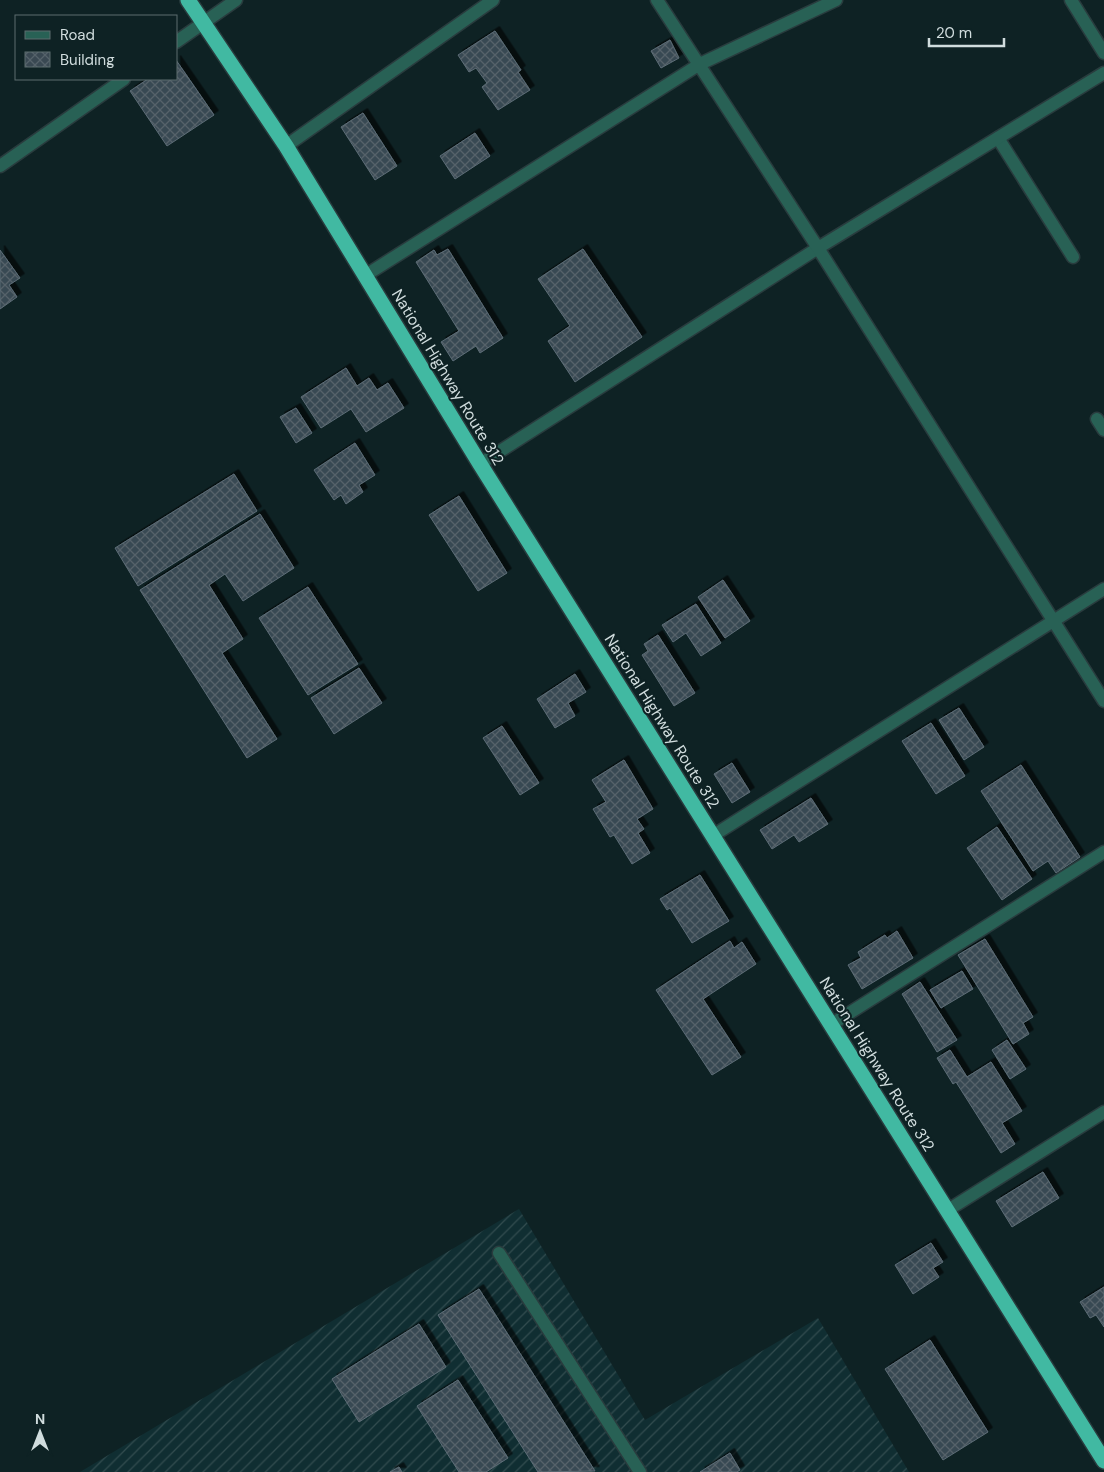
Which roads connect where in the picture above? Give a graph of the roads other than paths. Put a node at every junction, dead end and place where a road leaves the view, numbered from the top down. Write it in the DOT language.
graph roads {
  1 [pos="188,0"];
  2 [pos="236,0"];
  3 [pos="493,0"];
  4 [pos="657,0"];
  5 [pos="836,0"];
  6 [pos="1071,0"];
  7 [pos="202,24"];
  8 [pos="178,41"];
  9 [pos="1104,54"];
  10 [pos="700,64"];
  11 [pos="1104,73"];
  12 [pos="123,80"];
  13 [pos="998,138"];
  14 [pos="286,146"];
  15 [pos="0,166"];
  16 [pos="818,248"];
  17 [pos="1073,257"];
  18 [pos="366,275"];
  19 [pos="480,464"];
  20 [pos="1104,590"];
  21 [pos="1054,622"];
  22 [pos="1104,701"];
  23 [pos="714,835"];
  24 [pos="1104,852"];
  25 [pos="832,1024"];
  26 [pos="1104,1112"];
  27 [pos="948,1210"];
  28 [pos="499,1253"];
  29 [pos="1104,1461"];
  30 [pos="640,1472"];
  1 -- 7 [label="highway, National Highway Route 312"];
  2 -- 7 [label="street"];
  3 -- 14 [label="street"];
  4 -- 10 [label="street"];
  5 -- 10 [label="street"];
  6 -- 9 [label="street"];
  7 -- 8 [label="street"];
  7 -- 14 [label="highway, National Highway Route 312"];
  10 -- 16 [label="street"];
  10 -- 18 [label="street"];
  11 -- 13 [label="street"];
  12 -- 15 [label="street"];
  13 -- 16 [label="street"];
  13 -- 17 [label="street"];
  14 -- 18 [label="highway, National Highway Route 312"];
  16 -- 19 [label="street"];
  16 -- 21 [label="street"];
  18 -- 19 [label="highway, National Highway Route 312"];
  19 -- 23 [label="highway, National Highway Route 312"];
  20 -- 21 [label="street"];
  21 -- 22 [label="street"];
  21 -- 23 [label="street"];
  23 -- 25 [label="highway, National Highway Route 312"];
  24 -- 25 [label="street"];
  25 -- 27 [label="highway, National Highway Route 312"];
  26 -- 27 [label="street"];
  27 -- 29 [label="highway, National Highway Route 312"];
  28 -- 30 [label="street"];
}
